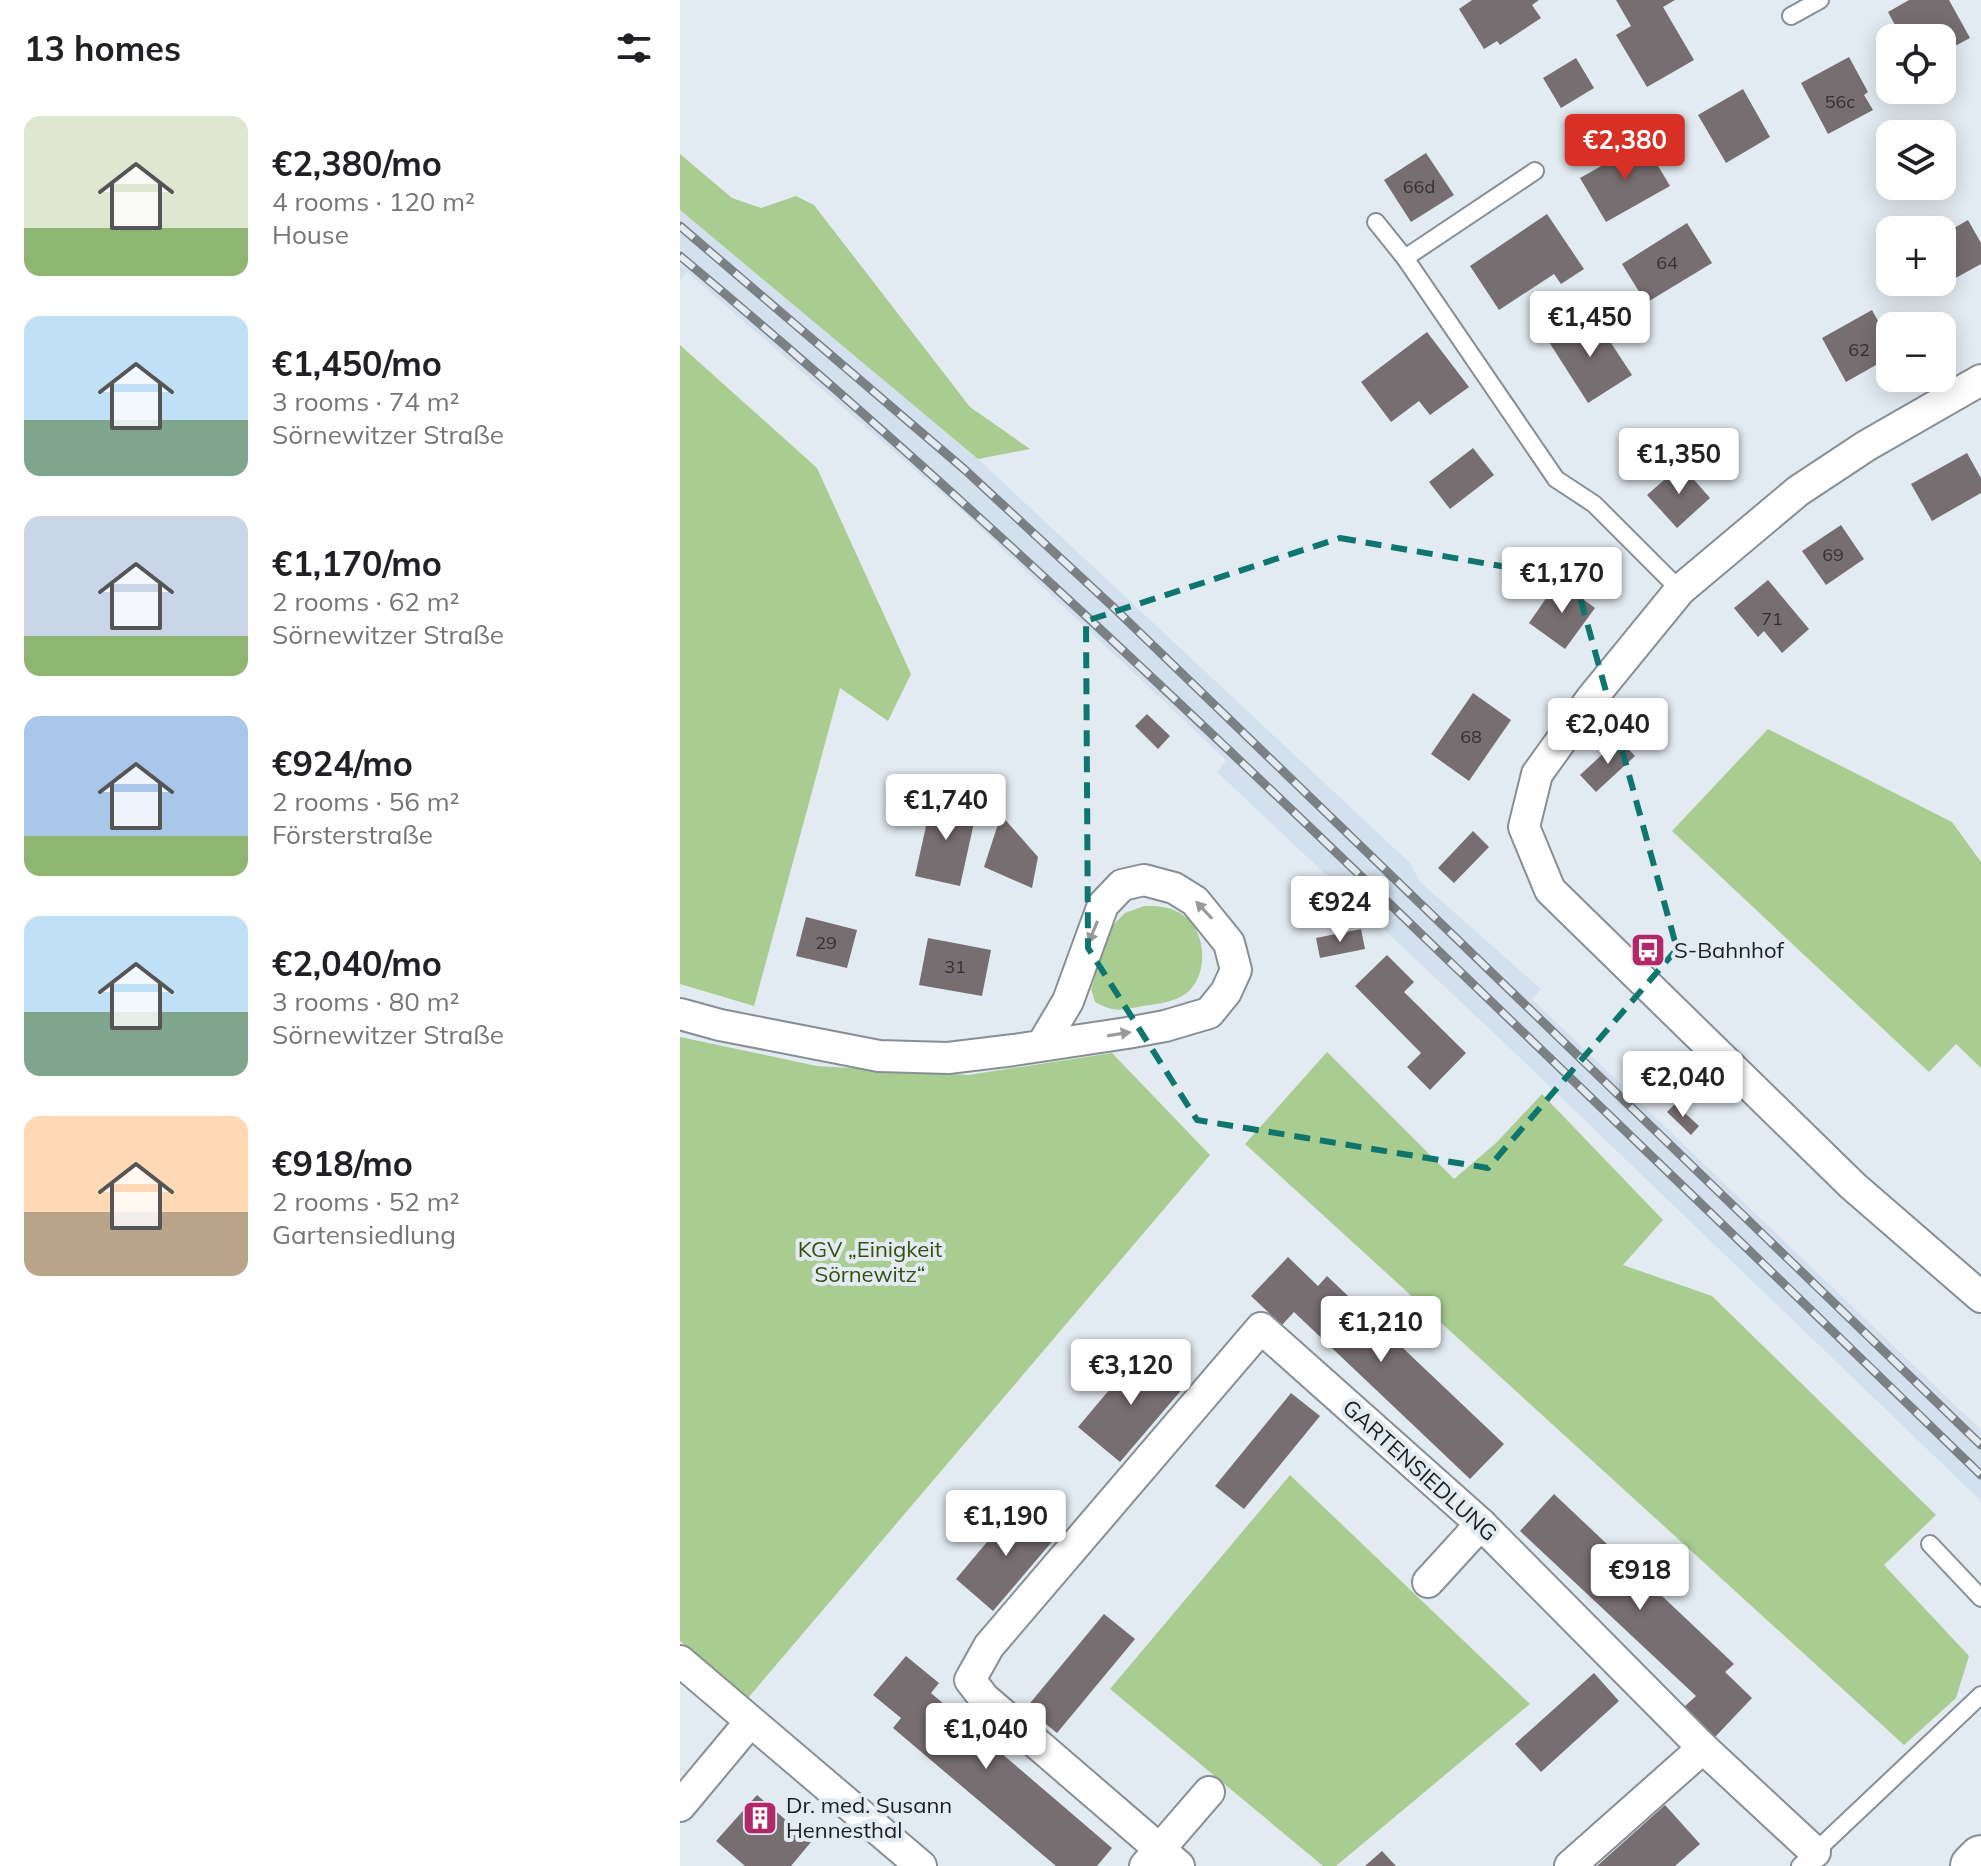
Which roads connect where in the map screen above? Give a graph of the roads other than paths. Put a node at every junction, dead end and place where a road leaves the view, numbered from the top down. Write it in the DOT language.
graph roads {
  1 [pos="1820,0"];
  2 [pos="1791,16"];
  3 [pos="1535,171"];
  4 [pos="1376,222"];
  5 [pos="1405,258"];
  6 [pos="1981,380"];
  7 [pos="1680,590"];
  8 [pos="680,1014"];
  9 [pos="1042,1045"];
  10 [pos="1981,1297"];
  11 [pos="1481,1524"];
  12 [pos="1930,1544"];
  13 [pos="1428,1582"];
  14 [pos="1981,1598"];
  15 [pos="680,1661"];
  16 [pos="1981,1695"];
  17 [pos="750,1722"];
  18 [pos="1703,1748"];
  19 [pos="1209,1792"];
  20 [pos="680,1806"];
  21 [pos="1981,1858"];
  22 [pos="1808,1859"];
  23 [pos="1161,1860"];
  24 [pos="921,1866"];
  25 [pos="1570,1866"];
  26 [pos="1973,1866"];
  1 -- 2 [label="lane"];
  3 -- 5 [label="lane"];
  4 -- 5 [label="lane"];
  5 -- 7 [label="lane"];
  6 -- 7 [label="street"];
  7 -- 10 [label="street"];
  8 -- 9 [label="street"];
  9 -- 9 [label="street, one-way"];
  11 -- 13 [label="street"];
  11 -- 18 [label="street, GARTENSIEDLUNG"];
  11 -- 23 [label="street, GARTENSIEDLUNG"];
  12 -- 14 [label="lane"];
  15 -- 17 [label="street"];
  16 -- 22 [label="lane"];
  17 -- 20 [label="street"];
  17 -- 24 [label="street"];
  18 -- 22 [label="street, GARTENSIEDLUNG"];
  18 -- 25 [label="street"];
  19 -- 23 [label="street, GARTENSIEDLUNG"];
  21 -- 26 [label="street"];
}
